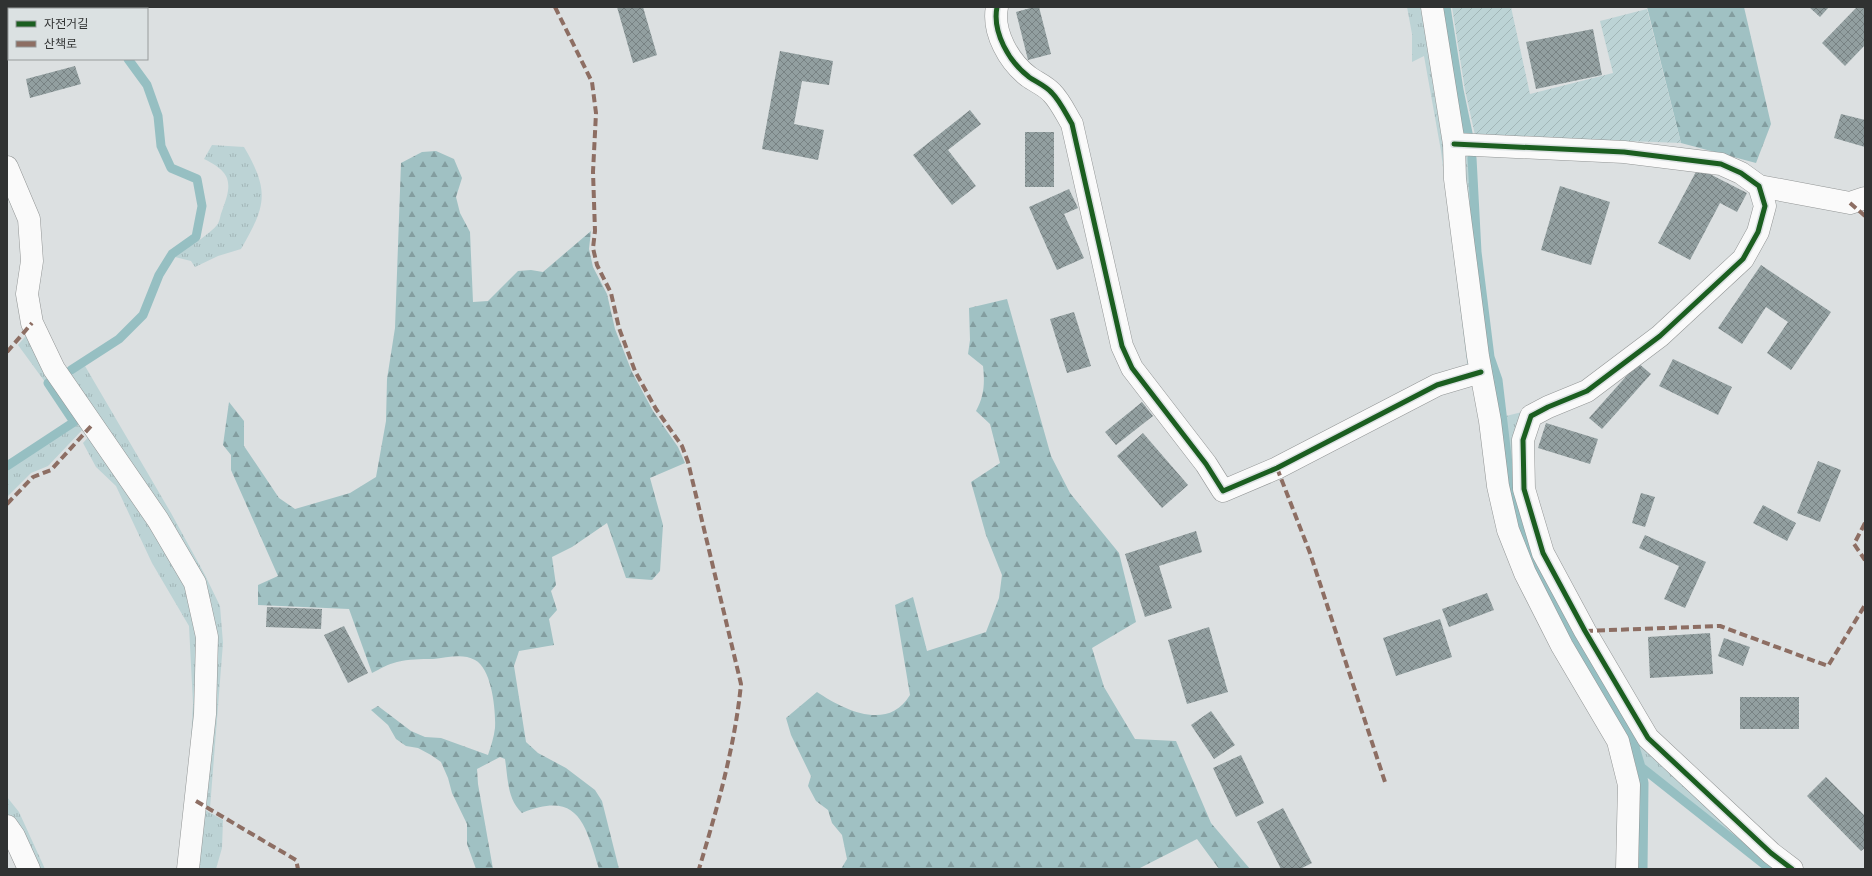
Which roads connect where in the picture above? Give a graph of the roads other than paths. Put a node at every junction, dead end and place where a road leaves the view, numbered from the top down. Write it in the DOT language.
graph roads {
  1 [pos="997,7"];
  2 [pos="1432,7"];
  3 [pos="1454,144"];
  4 [pos="7,167"];
  5 [pos="1758,186"];
  6 [pos="1865,198"];
  7 [pos="1481,372"];
  8 [pos="7,826"];
  9 [pos="29,869"];
  10 [pos="188,869"];
  11 [pos="1627,869"];
  12 [pos="1792,869"];
  1 -- 7 [label="street"];
  2 -- 3 [label="street"];
  3 -- 5 [label="street"];
  3 -- 7 [label="street"];
  4 -- 10 [label="street"];
  5 -- 6 [label="street"];
  5 -- 12 [label="street"];
  7 -- 11 [label="street"];
  8 -- 9 [label="street"];
}
